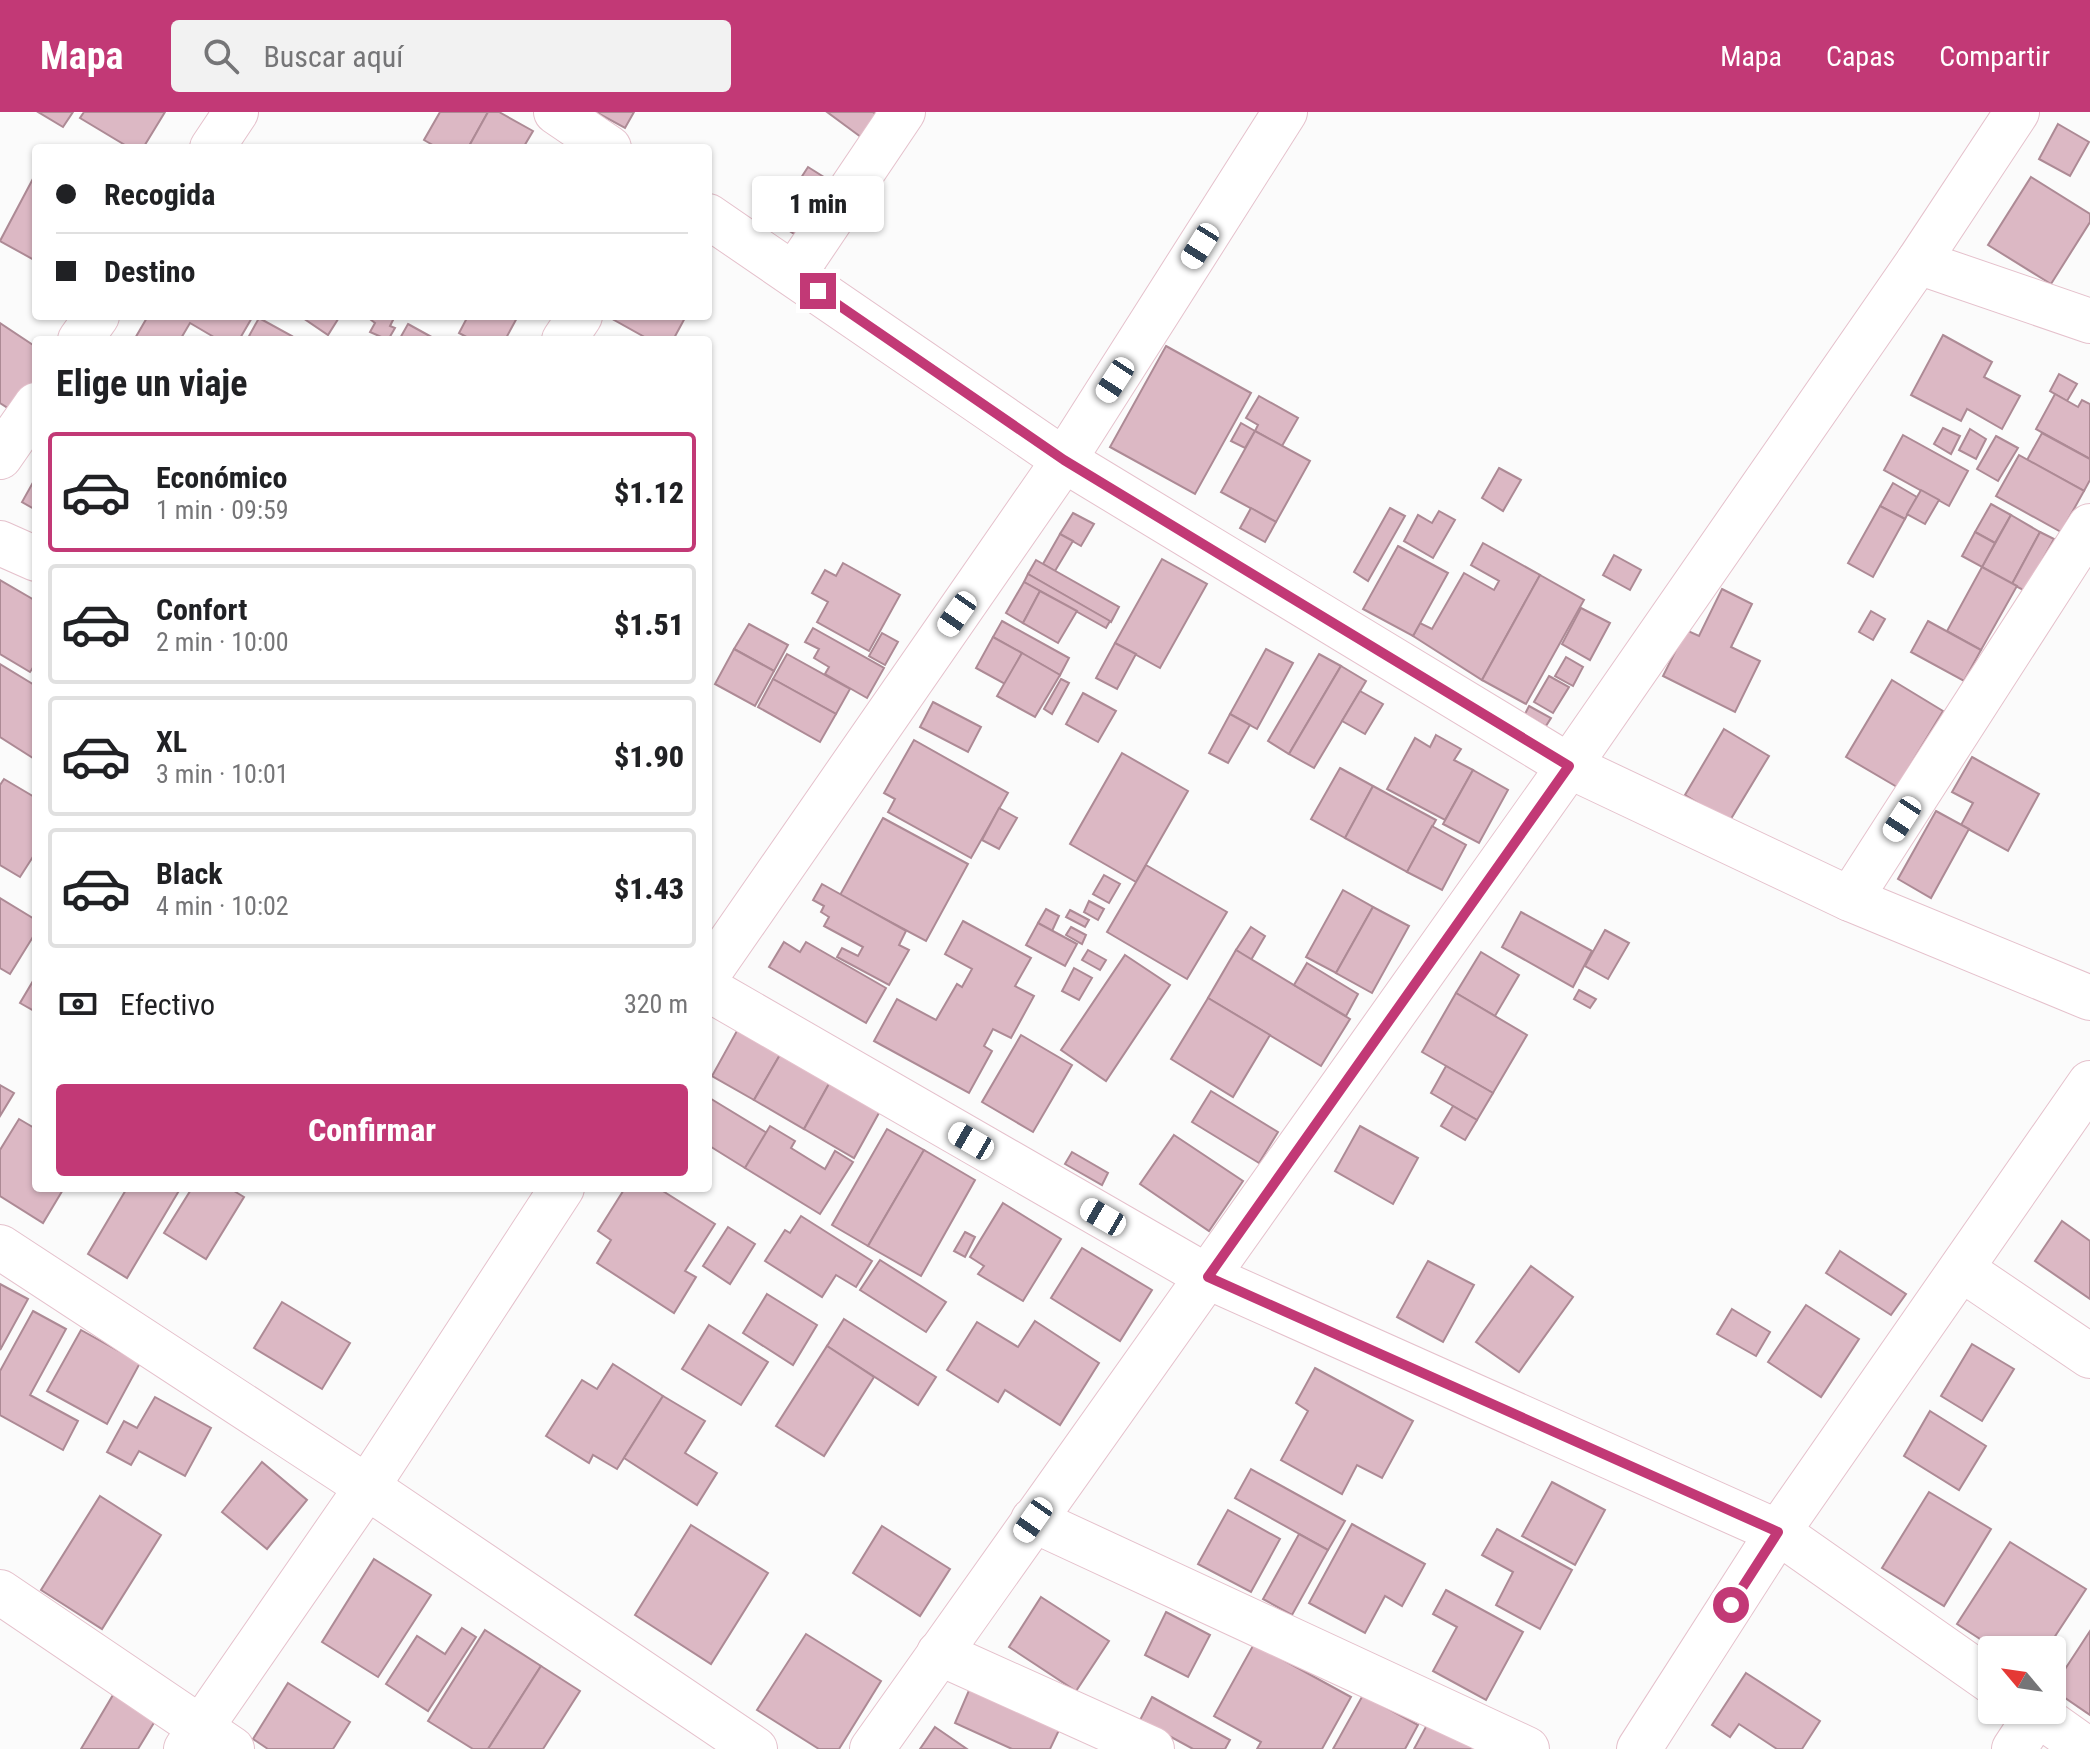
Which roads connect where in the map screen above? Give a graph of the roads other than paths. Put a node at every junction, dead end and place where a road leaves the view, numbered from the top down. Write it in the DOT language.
graph roads {
  1 [pos="236,112"];
  2 [pos="556,112"];
  3 [pos="903,112"];
  4 [pos="1285,112"];
  5 [pos="2017,112"];
  6 [pos="215,144"];
  7 [pos="603,144"];
  8 [pos="712,219"];
  9 [pos="1918,262"];
  10 [pos="794,274"];
  11 [pos="2090,321"];
  12 [pos="32,411"];
  13 [pos="0,457"];
  14 [pos="1064,460"];
  15 [pos="2090,526"];
  16 [pos="0,543"];
  17 [pos="32,557"];
  18 [pos="1569,766"];
  19 [pos="1850,899"];
  20 [pos="712,968"];
  21 [pos="712,991"];
  22 [pos="2090,998"];
  23 [pos="2090,1083"];
  24 [pos="551,1192"];
  25 [pos="0,1247"];
  26 [pos="1963,1270"];
  27 [pos="1208,1277"];
  28 [pos="2090,1356"];
  29 [pos="367,1487"];
  30 [pos="1033,1520"];
  31 [pos="1778,1532"];
  32 [pos="0,1592"];
  33 [pos="939,1653"];
  34 [pos="1978,1672"];
  35 [pos="2027,1724"];
  36 [pos="206,1742"];
  37 [pos="755,1749"];
  38 [pos="872,1749"];
  39 [pos="1152,1749"];
  40 [pos="1527,1749"];
  41 [pos="1639,1749"];
  42 [pos="2087,1749"];
  1 -- 6 [label="street"];
  2 -- 7 [label="street"];
  3 -- 10 [label="street"];
  4 -- 14 [label="street"];
  5 -- 9 [label="street"];
  8 -- 10 [label="street"];
  9 -- 11 [label="street"];
  9 -- 18 [label="street"];
  10 -- 14 [label="street"];
  12 -- 13 [label="street"];
  14 -- 18 [label="street"];
  14 -- 20 [label="street"];
  15 -- 19 [label="street"];
  16 -- 17 [label="street"];
  18 -- 19 [label="street"];
  18 -- 27 [label="street"];
  19 -- 22 [label="street"];
  21 -- 27 [label="street"];
  23 -- 26 [label="street"];
  24 -- 29 [label="street"];
  25 -- 29 [label="street"];
  26 -- 28 [label="street"];
  26 -- 31 [label="street"];
  27 -- 30 [label="street"];
  27 -- 31 [label="street"];
  29 -- 36 [label="street"];
  29 -- 37 [label="street"];
  30 -- 33 [label="street"];
  30 -- 40 [label="street"];
  31 -- 34 [label="street"];
  31 -- 41 [label="street"];
  32 -- 36 [label="street"];
  33 -- 38 [label="street"];
  33 -- 39 [label="street"];
  35 -- 42 [label="street"];
}
